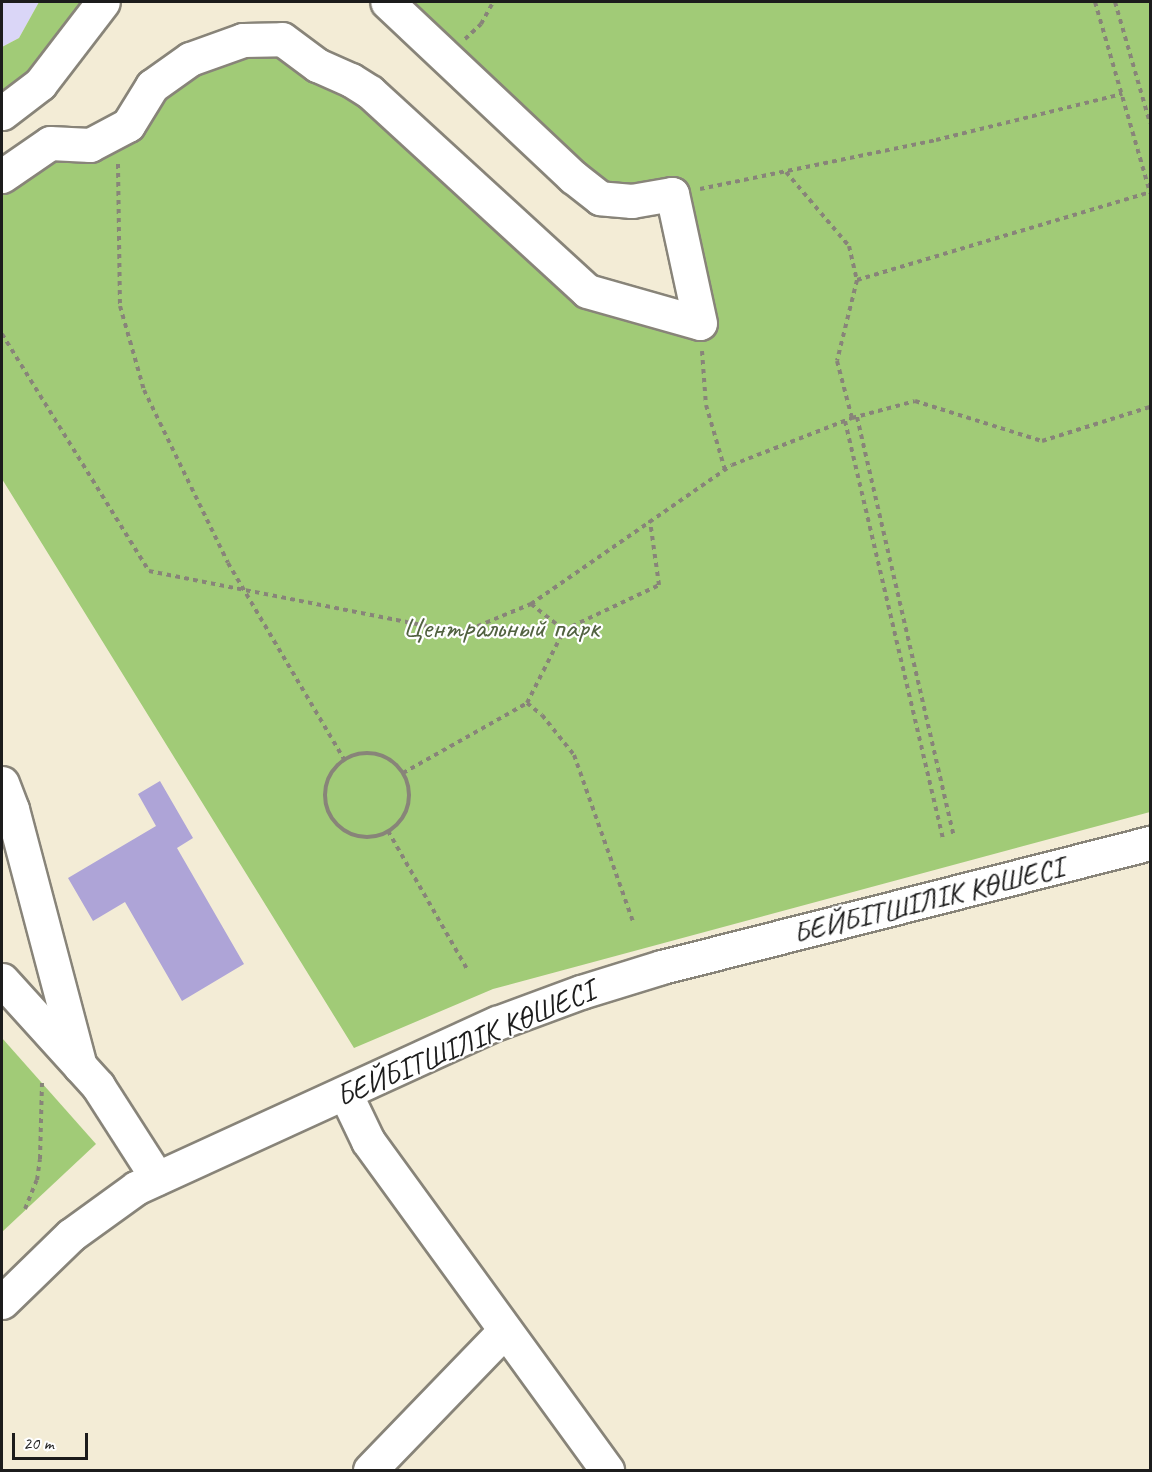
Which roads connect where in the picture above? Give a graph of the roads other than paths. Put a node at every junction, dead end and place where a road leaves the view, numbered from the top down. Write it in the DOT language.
graph roads {
  1 [pos="103,2"];
  2 [pos="387,2"];
  3 [pos="2,113"];
  4 [pos="2,176"];
  5 [pos="2,783"];
  6 [pos="1150,843"];
  7 [pos="2,980"];
  8 [pos="80,1066"];
  9 [pos="345,1092"];
  10 [pos="157,1178"];
  11 [pos="2,1302"];
  12 [pos="505,1330"];
  13 [pos="370,1470"];
  14 [pos="607,1470"];
  1 -- 3 [label="street"];
  2 -- 4 [label="street"];
  5 -- 8 [label="street"];
  6 -- 9 [label="street, БЕЙБІТШІЛІК КӨШЕСІ"];
  7 -- 8 [label="street"];
  8 -- 10 [label="street"];
  9 -- 10 [label="street, БЕЙБІТШІЛІК КӨШЕСІ"];
  9 -- 12 [label="street"];
  10 -- 11 [label="street, БЕЙБІТШІЛІК КӨШЕСІ"];
  12 -- 13 [label="street"];
  12 -- 14 [label="street"];
}
